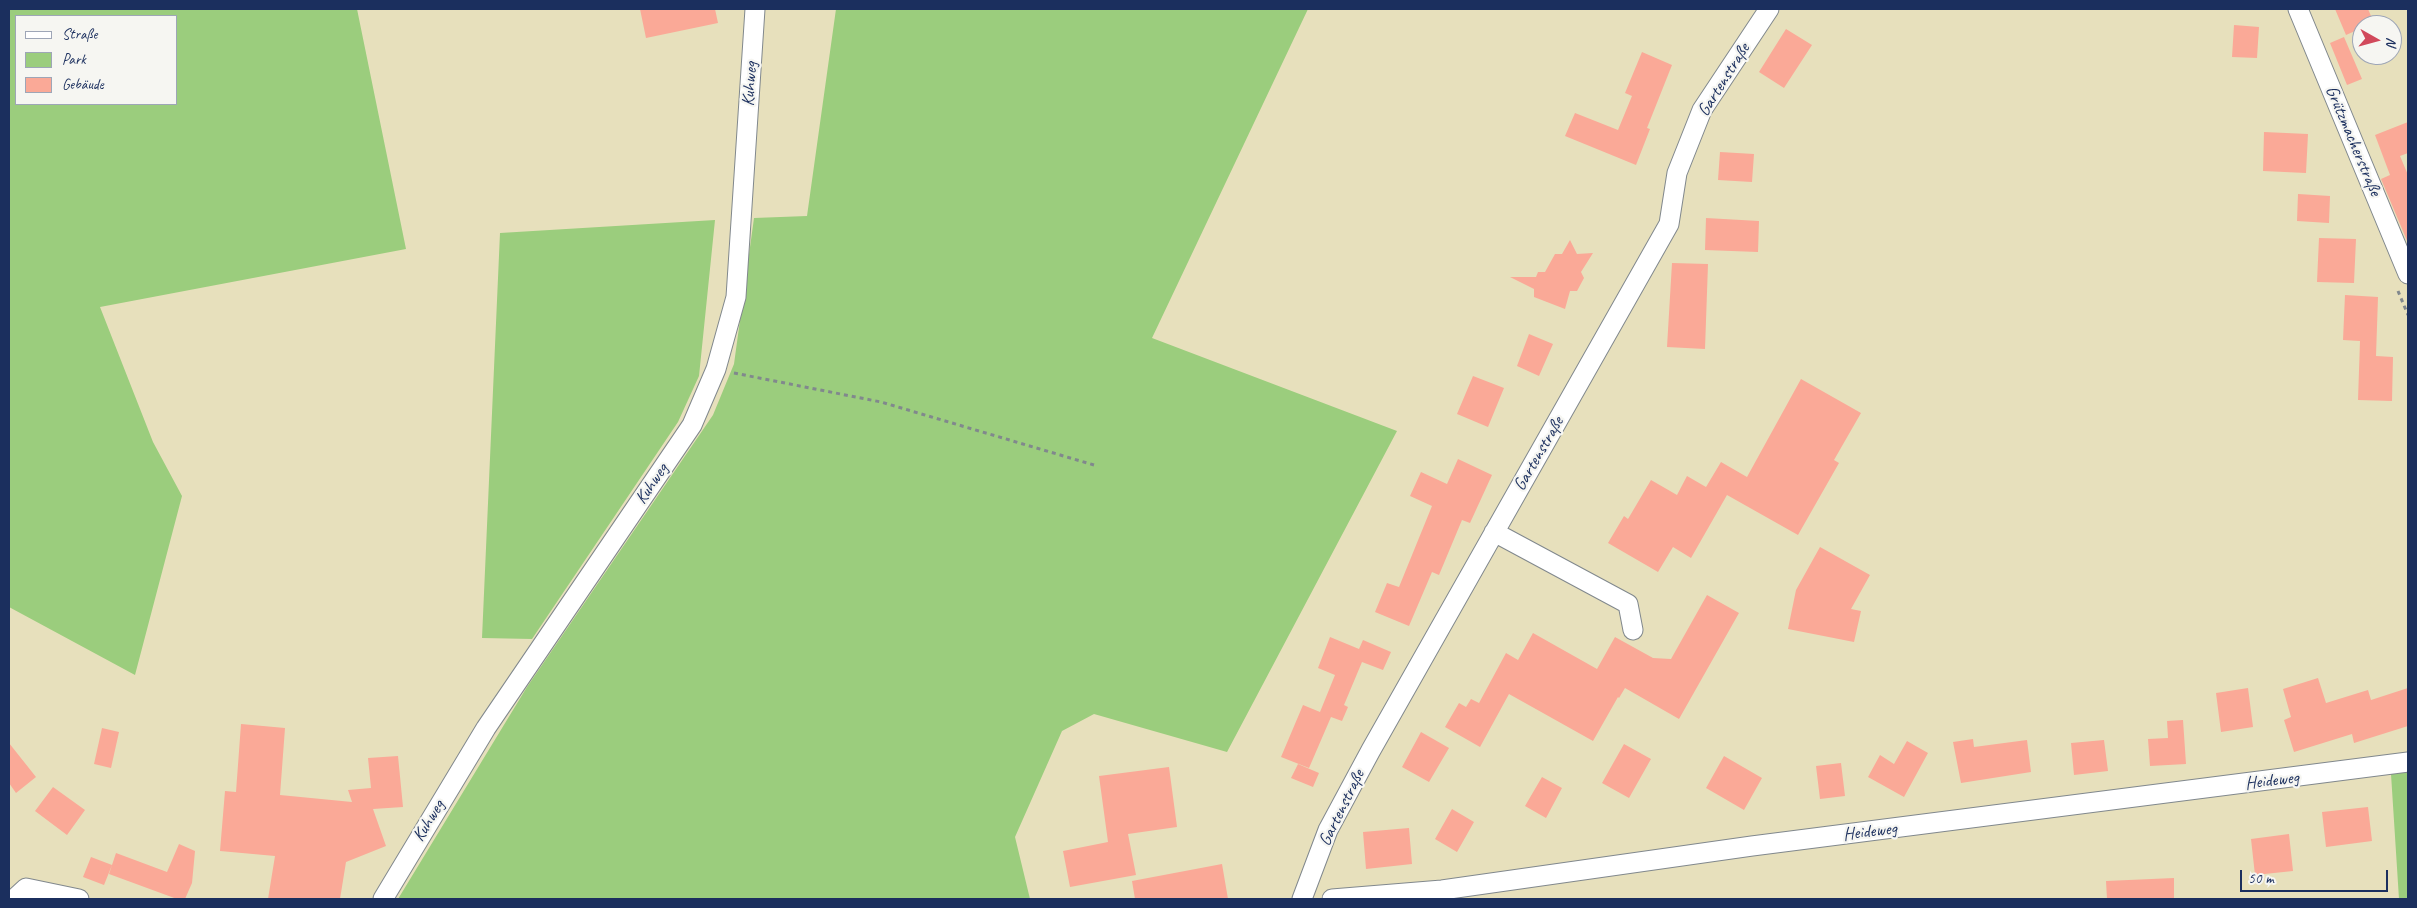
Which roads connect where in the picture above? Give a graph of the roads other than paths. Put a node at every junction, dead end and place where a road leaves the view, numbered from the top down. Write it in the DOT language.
graph roads {
  1 [pos="755,9"];
  2 [pos="1769,9"];
  3 [pos="2298,9"];
  4 [pos="2408,274"];
  5 [pos="1494,532"];
  6 [pos="1633,630"];
  7 [pos="2408,762"];
  8 [pos="9,895"];
  9 [pos="14,899"];
  10 [pos="79,899"];
  11 [pos="383,899"];
  12 [pos="1302,899"];
  13 [pos="1332,899"];
  1 -- 11 [label="street, Kuhweg"];
  2 -- 5 [label="street, Gartenstraße"];
  3 -- 4 [label="street, Grützmacherstraße"];
  5 -- 6 [label="street"];
  5 -- 12 [label="street, Gartenstraße"];
  7 -- 13 [label="street, Heideweg"];
  8 -- 9 [label="street"];
  9 -- 10 [label="street"];
}
